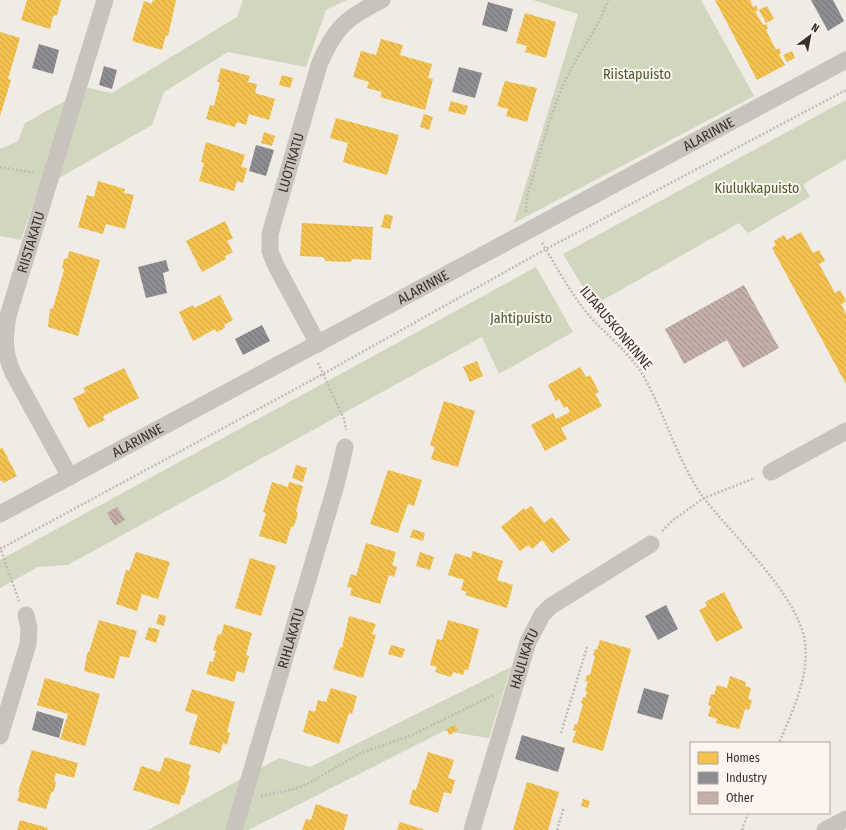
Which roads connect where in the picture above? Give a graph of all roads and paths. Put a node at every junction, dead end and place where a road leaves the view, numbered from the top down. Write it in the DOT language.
graph roads {
  1 [pos="105,0"];
  2 [pos="382,0"];
  3 [pos="608,0"];
  4 [pos="846,60"];
  5 [pos="846,90"];
  6 [pos="0,167"];
  7 [pos="51,178"];
  8 [pos="533,228"];
  9 [pos="546,249"];
  10 [pos="315,346"];
  11 [pos="323,374"];
  12 [pos="846,431"];
  13 [pos="345,447"];
  14 [pos="771,472"];
  15 [pos="70,477"];
  16 [pos="704,498"];
  17 [pos="0,514"];
  18 [pos="651,544"];
  19 [pos="0,548"];
  20 [pos="26,615"];
  21 [pos="587,646"];
  22 [pos="515,687"];
  23 [pos="561,733"];
  24 [pos="0,736"];
  25 [pos="779,742"];
  26 [pos="244,797"];
  27 [pos="564,807"];
  28 [pos="748,814"];
  29 [pos="846,819"];
  30 [pos="234,830"];
  31 [pos="472,830"];
  32 [pos="557,830"];
  33 [pos="742,830"];
  34 [pos="825,830"];
  1 -- 7 [label="street, RIISTAKATU"];
  2 -- 10 [label="street, LUOTIKATU"];
  3 -- 8 [label="path, ILTARUSKONRINNE"];
  4 -- 8 [label="street, ALARINNE"];
  5 -- 9 [label="path"];
  6 -- 7 [label="path"];
  7 -- 15 [label="street, RIISTAKATU"];
  8 -- 9 [label="path, ILTARUSKONRINNE"];
  8 -- 10 [label="street, ALARINNE"];
  9 -- 11 [label="path"];
  9 -- 16 [label="path, ILTARUSKONRINNE"];
  10 -- 11 [label="path"];
  10 -- 15 [label="street, ALARINNE"];
  11 -- 13 [label="path"];
  11 -- 19 [label="path"];
  12 -- 14 [label="street"];
  13 -- 26 [label="street, RIHLAKATU"];
  14 -- 16 [label="path"];
  15 -- 17 [label="street, ALARINNE"];
  16 -- 18 [label="path"];
  16 -- 25 [label="path, ILTARUSKONRINNE"];
  18 -- 22 [label="street, HAULIKATU"];
  19 -- 20 [label="path"];
  20 -- 24 [label="street"];
  21 -- 23 [label="path"];
  22 -- 26 [label="path"];
  22 -- 31 [label="street, HAULIKATU"];
  26 -- 30 [label="street, RIHLAKATU"];
  27 -- 32 [label="path"];
  28 -- 33 [label="path"];
  29 -- 34 [label="street"];
}
